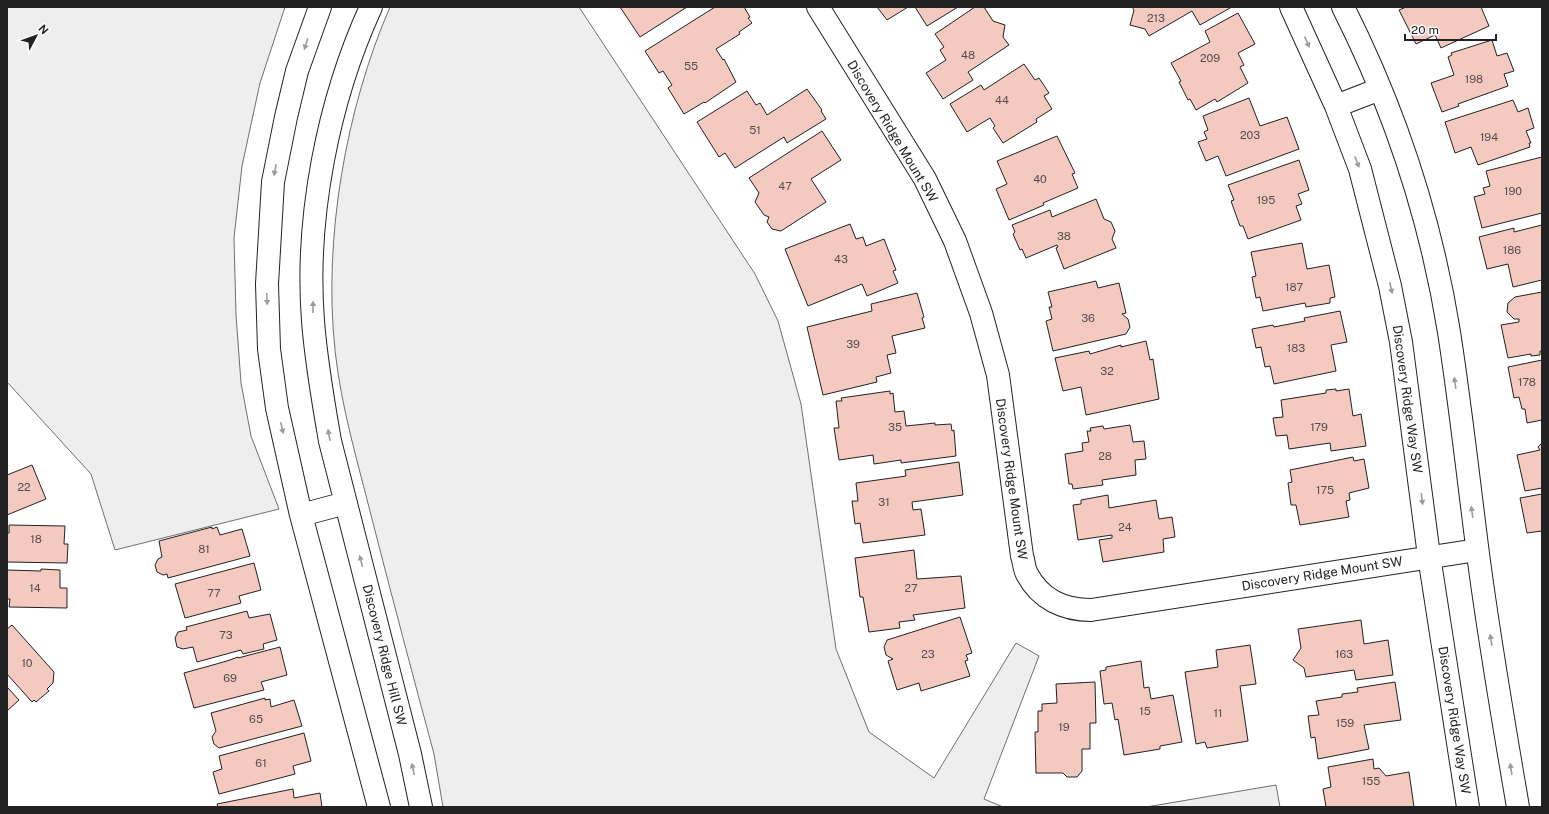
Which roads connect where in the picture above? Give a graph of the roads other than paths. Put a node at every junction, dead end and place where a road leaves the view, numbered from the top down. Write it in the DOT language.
graph roads {
  1 [pos="320,7"];
  2 [pos="371,7"];
  3 [pos="818,7"];
  4 [pos="1291,7"];
  5 [pos="1343,7"];
  6 [pos="1380,89"];
  7 [pos="1336,106"];
  8 [pos="346,503"];
  9 [pos="302,515"];
  10 [pos="1477,550"];
  11 [pos="1429,556"];
  12 [pos="379,807"];
  13 [pos="421,807"];
  14 [pos="1468,807"];
  15 [pos="1518,807"];
  1 -- 9 [label="street, one-way"];
  8 -- 2 [label="street, Discovery Ridge Hill SW, one-way"];
  3 -- 11 [label="street, Discovery Ridge Mount SW"];
  4 -- 7 [label="street, Discovery Ridge Way SW, one-way"];
  5 -- 6 [label="street"];
  6 -- 7 [label="street"];
  10 -- 6 [label="street, one-way"];
  7 -- 11 [label="street, Discovery Ridge Way SW, one-way"];
  8 -- 9 [label="street"];
  13 -- 8 [label="street, Discovery Ridge Hill SW, one-way"];
  9 -- 12 [label="street"];
  10 -- 11 [label="street, Discovery Ridge Mount SW"];
  15 -- 10 [label="street, one-way"];
  11 -- 14 [label="street, Discovery Ridge Way SW"];
}
